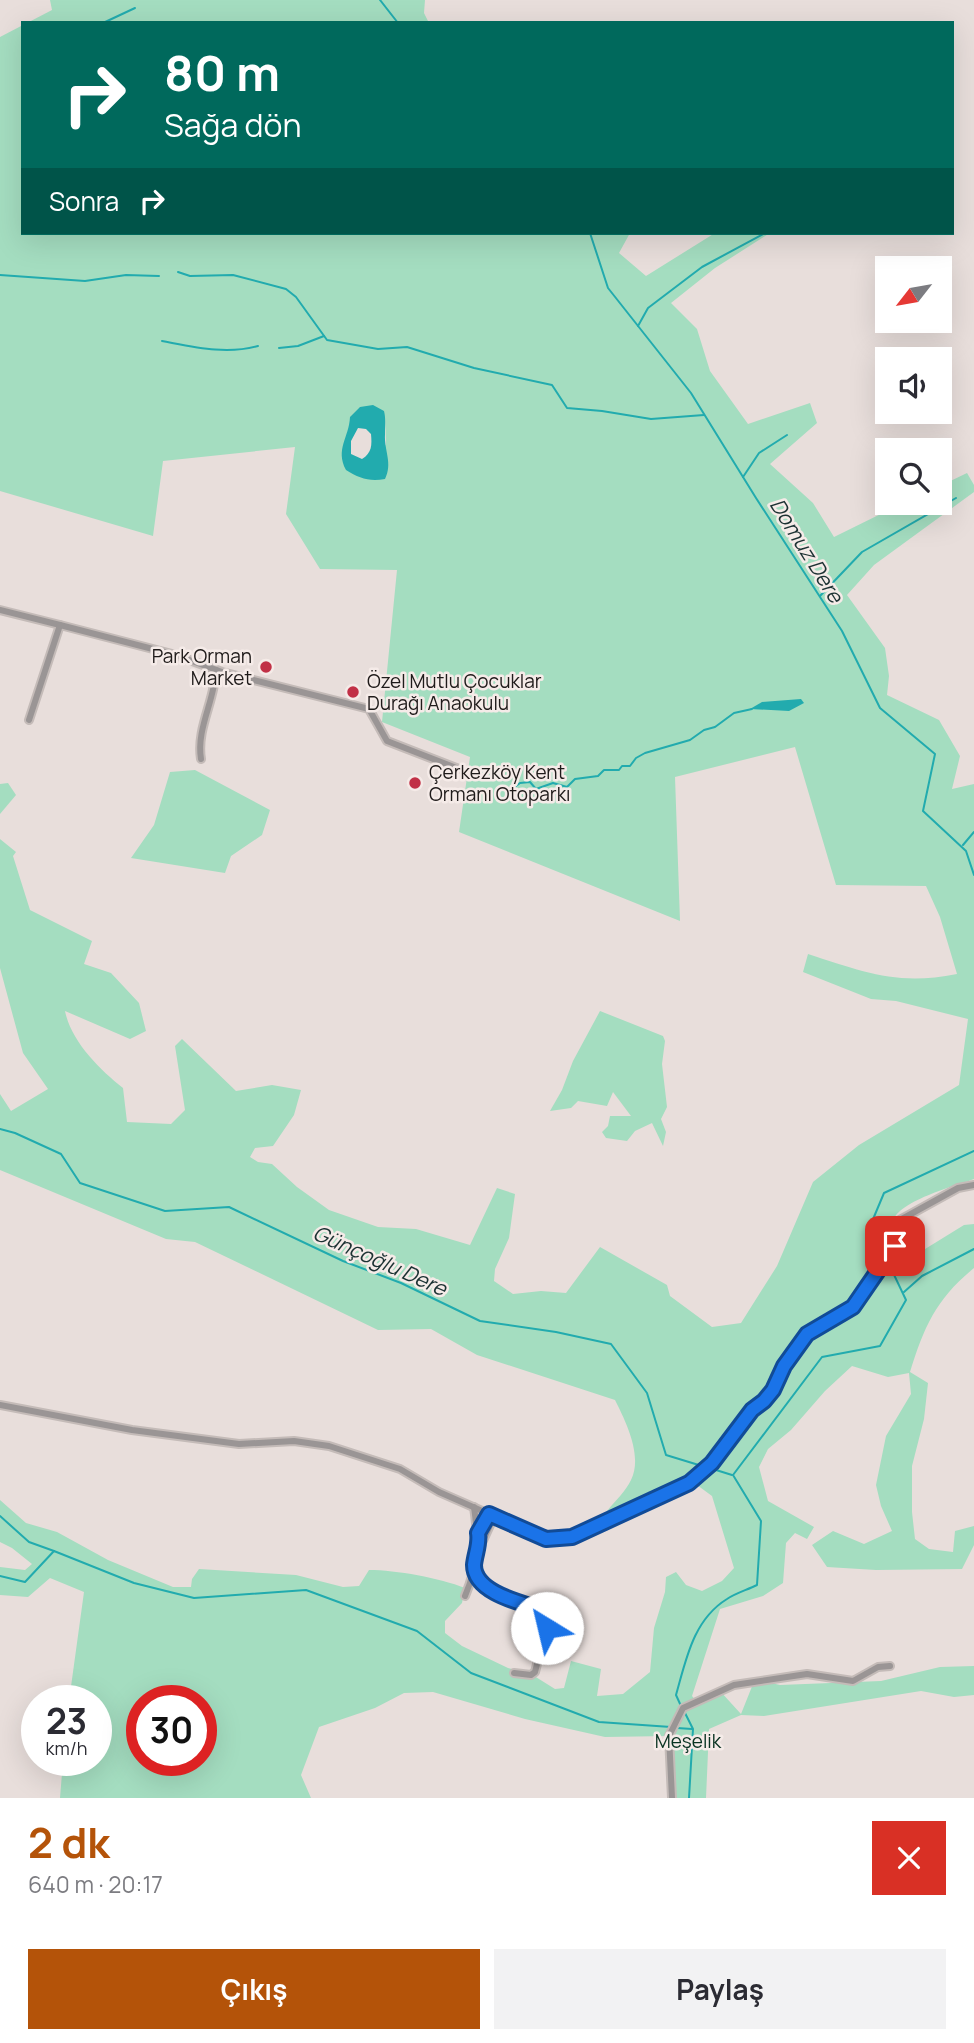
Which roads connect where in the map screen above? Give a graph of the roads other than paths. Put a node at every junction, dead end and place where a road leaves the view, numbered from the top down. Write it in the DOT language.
graph roads {
  1 [pos="0,610"];
  2 [pos="60,625"];
  3 [pos="216,670"];
  4 [pos="29,720"];
  5 [pos="201,759"];
  6 [pos="459,769"];
  7 [pos="974,1185"];
  8 [pos="0,1405"];
  9 [pos="474,1507"];
  10 [pos="489,1514"];
  11 [pos="478,1533"];
  12 [pos="477,1554"];
  13 [pos="474,1567"];
  14 [pos="466,1596"];
  15 [pos="890,1666"];
  16 [pos="514,1674"];
  17 [pos="672,1798"];
  1 -- 2 [label="street"];
  2 -- 3 [label="street"];
  2 -- 4 [label="street"];
  3 -- 5 [label="street"];
  3 -- 6 [label="street"];
  7 -- 10 [label="street"];
  8 -- 9 [label="street"];
  9 -- 10 [label="street"];
  9 -- 11 [label="street"];
  10 -- 11 [label="street"];
  10 -- 12 [label="street"];
  11 -- 12 [label="street"];
  12 -- 13 [label="street"];
  13 -- 14 [label="street"];
  13 -- 16 [label="street"];
  15 -- 17 [label="street"];
}
